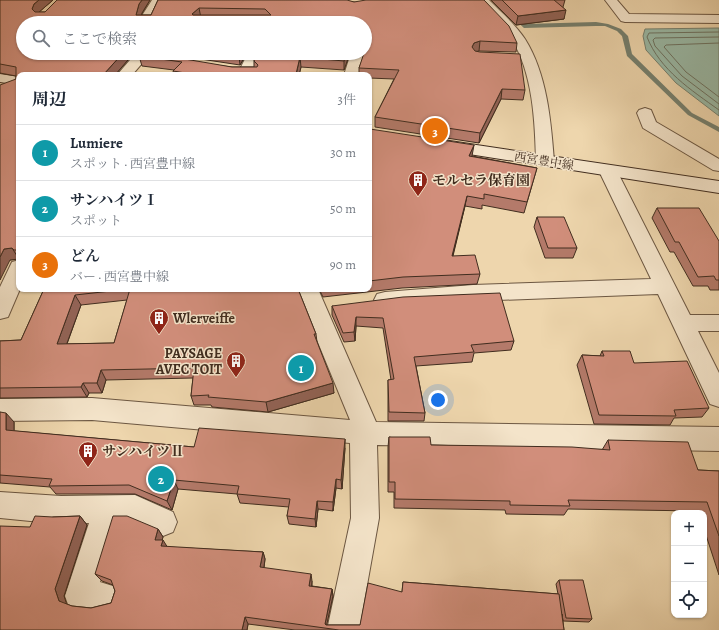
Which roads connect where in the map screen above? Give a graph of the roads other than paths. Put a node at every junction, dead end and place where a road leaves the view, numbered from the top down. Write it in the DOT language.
graph roads {
  1 [pos="158,0"];
  2 [pos="482,0"];
  3 [pos="611,0"];
  4 [pos="148,16"];
  5 [pos="719,19"];
  6 [pos="510,58"];
  7 [pos="526,58"];
  8 [pos="143,60"];
  9 [pos="251,60"];
  10 [pos="355,60"];
  11 [pos="128,72"];
  12 [pos="245,72"];
  13 [pos="351,72"];
  14 [pos="0,78"];
  15 [pos="16,81"];
  16 [pos="16,83"];
  17 [pos="0,91"];
  18 [pos="645,113"];
  19 [pos="430,143"];
  20 [pos="545,161"];
  21 [pos="719,166"];
  22 [pos="608,171"];
  23 [pos="719,188"];
  24 [pos="16,274"];
  25 [pos="665,286"];
  26 [pos="321,301"];
  27 [pos="363,302"];
  28 [pos="0,310"];
  29 [pos="684,323"];
  30 [pos="719,323"];
  31 [pos="719,397"];
  32 [pos="0,410"];
  33 [pos="364,433"];
  34 [pos="719,439"];
  35 [pos="0,505"];
  36 [pos="108,509"];
  37 [pos="163,522"];
  38 [pos="105,598"];
  39 [pos="343,630"];
  1 -- 4 [label="street"];
  2 -- 7 [label="street"];
  3 -- 5 [label="street"];
  6 -- 7 [label="street"];
  7 -- 20 [label="street"];
  8 -- 11 [label="street"];
  9 -- 12 [label="street"];
  10 -- 13 [label="street"];
  14 -- 15 [label="street"];
  16 -- 17 [label="street"];
  18 -- 21 [label="street"];
  19 -- 20 [label="street, 西宮豊中線"];
  20 -- 22 [label="street, 西宮豊中線"];
  22 -- 23 [label="street, 西宮豊中線"];
  22 -- 25 [label="street"];
  24 -- 28 [label="street"];
  25 -- 27 [label="street"];
  25 -- 29 [label="street"];
  26 -- 33 [label="street"];
  29 -- 30 [label="street"];
  29 -- 31 [label="street"];
  32 -- 33 [label="street"];
  33 -- 34 [label="street"];
  33 -- 39 [label="street"];
  35 -- 36 [label="street"];
  36 -- 37 [label="street"];
  36 -- 38 [label="street"];
}
